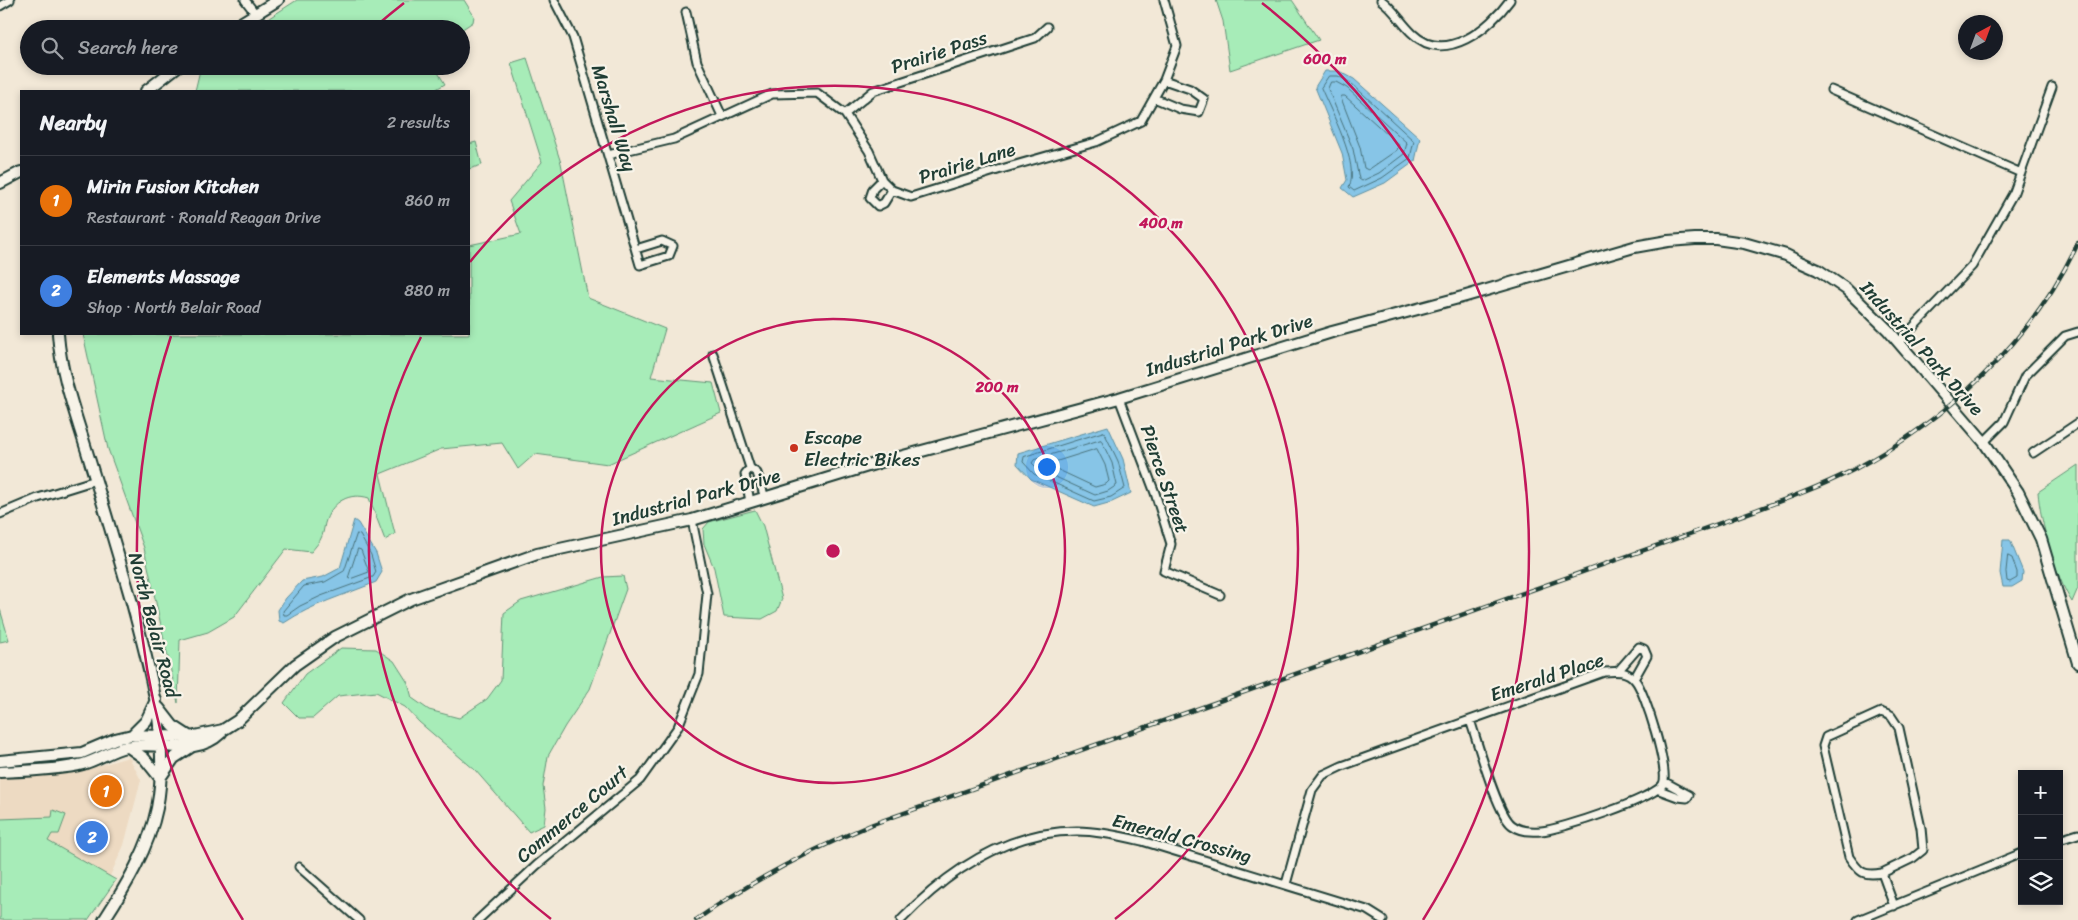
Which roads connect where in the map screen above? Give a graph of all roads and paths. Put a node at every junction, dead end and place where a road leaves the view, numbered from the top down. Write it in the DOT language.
graph roads {
  1 [pos="10,0"];
  2 [pos="245,0"];
  3 [pos="278,0"];
  4 [pos="554,0"];
  5 [pos="1164,0"];
  6 [pos="1381,0"];
  7 [pos="1510,0"];
  8 [pos="0,6"];
  9 [pos="686,12"];
  10 [pos="255,14"];
  11 [pos="245,20"];
  12 [pos="1047,27"];
  13 [pos="166,75"];
  14 [pos="1164,80"];
  15 [pos="2052,87"];
  16 [pos="147,90"];
  17 [pos="1832,90"];
  18 [pos="1154,98"];
  19 [pos="845,114"];
  20 [pos="722,116"];
  21 [pos="608,155"];
  22 [pos="20,173"];
  23 [pos="2021,173"];
  24 [pos="882,180"];
  25 [pos="0,183"];
  26 [pos="892,190"];
  27 [pos="636,249"];
  28 [pos="2078,332"];
  29 [pos="58,335"];
  30 [pos="1898,343"];
  31 [pos="713,354"];
  32 [pos="1119,398"];
  33 [pos="2078,423"];
  34 [pos="1984,442"];
  35 [pos="2033,453"];
  36 [pos="750,468"];
  37 [pos="96,480"];
  38 [pos="765,498"];
  39 [pos="750,502"];
  40 [pos="0,514"];
  41 [pos="692,520"];
  42 [pos="1220,595"];
  43 [pos="2074,633"];
  44 [pos="2078,663"];
  45 [pos="1619,670"];
  46 [pos="1634,678"];
  47 [pos="157,703"];
  48 [pos="1470,720"];
  49 [pos="132,735"];
  50 [pos="160,741"];
  51 [pos="191,742"];
  52 [pos="127,746"];
  53 [pos="0,761"];
  54 [pos="63,761"];
  55 [pos="0,772"];
  56 [pos="160,778"];
  57 [pos="1665,782"];
  58 [pos="1659,790"];
  59 [pos="2078,834"];
  60 [pos="2063,839"];
  61 [pos="2018,855"];
  62 [pos="299,867"];
  63 [pos="1882,873"];
  64 [pos="1286,884"];
  65 [pos="1894,906"];
  66 [pos="104,920"];
  67 [pos="359,920"];
  68 [pos="478,920"];
  69 [pos="901,920"];
  70 [pos="1383,920"];
  71 [pos="1858,920"];
  1 -- 8 [label="street"];
  2 -- 10 [label="street"];
  3 -- 10 [label="street"];
  4 -- 21 [label="street, Marshall Way"];
  5 -- 14 [label="street, Prairie Lane"];
  6 -- 7 [label="street"];
  9 -- 20 [label="street"];
  10 -- 11 [label="street"];
  12 -- 19 [label="street, Prairie Pass"];
  13 -- 16 [label="street"];
  14 -- 18 [label="street, Prairie Lane"];
  14 -- 18 [label="street"];
  15 -- 23 [label="street"];
  17 -- 23 [label="street"];
  18 -- 26 [label="street, Prairie Lane"];
  19 -- 20 [label="street, Prairie Lane"];
  19 -- 24 [label="street, Prairie Lane"];
  20 -- 21 [label="street, Prairie Lane"];
  21 -- 27 [label="street, Marshall Way"];
  22 -- 25 [label="street"];
  23 -- 30 [label="street"];
  24 -- 26 [label="street, Prairie Lane"];
  24 -- 26 [label="street"];
  27 -- 27 [label="street, Marshall Way"];
  28 -- 34 [label="street"];
  29 -- 37 [label="street, North Belair Road"];
  30 -- 32 [label="street, Industrial Park Drive"];
  30 -- 34 [label="street, Industrial Park Drive"];
  31 -- 36 [label="street"];
  32 -- 38 [label="street, Industrial Park Drive"];
  32 -- 42 [label="street, Pierce Street"];
  33 -- 35 [label="street"];
  34 -- 43 [label="street, Industrial Park Drive"];
  36 -- 38 [label="street"];
  36 -- 39 [label="street"];
  37 -- 40 [label="street"];
  37 -- 47 [label="street, North Belair Road"];
  38 -- 39 [label="street, Industrial Park Drive"];
  39 -- 41 [label="street, Industrial Park Drive"];
  41 -- 51 [label="street, Industrial Park Drive"];
  41 -- 68 [label="street, Commerce Court"];
  43 -- 44 [label="street, Industrial Park Drive"];
  45 -- 46 [label="street, Emerald Place"];
  45 -- 46 [label="street"];
  45 -- 48 [label="street, Emerald Place"];
  46 -- 57 [label="street"];
  47 -- 49 [label="street"];
  47 -- 50 [label="street, North Belair Road"];
  47 -- 51 [label="street"];
  48 -- 58 [label="street, Emerald Place"];
  48 -- 64 [label="street, Emerald Place"];
  49 -- 50 [label="street"];
  49 -- 54 [label="street"];
  50 -- 51 [label="street, Industrial Park Drive"];
  50 -- 52 [label="street"];
  50 -- 56 [label="street, North Belair Road"];
  51 -- 56 [label="street"];
  52 -- 54 [label="street"];
  52 -- 56 [label="street"];
  53 -- 54 [label="street"];
  54 -- 55 [label="street"];
  56 -- 66 [label="street, North Belair Road"];
  57 -- 58 [label="street, Emerald Place"];
  57 -- 58 [label="street"];
  59 -- 60 [label="street"];
  61 -- 65 [label="street"];
  62 -- 67 [label="street"];
  63 -- 63 [label="street"];
  63 -- 65 [label="street"];
  64 -- 69 [label="street, Emerald Crossing"];
  64 -- 70 [label="street, Emerald Crossing"];
  65 -- 71 [label="street"];
}
